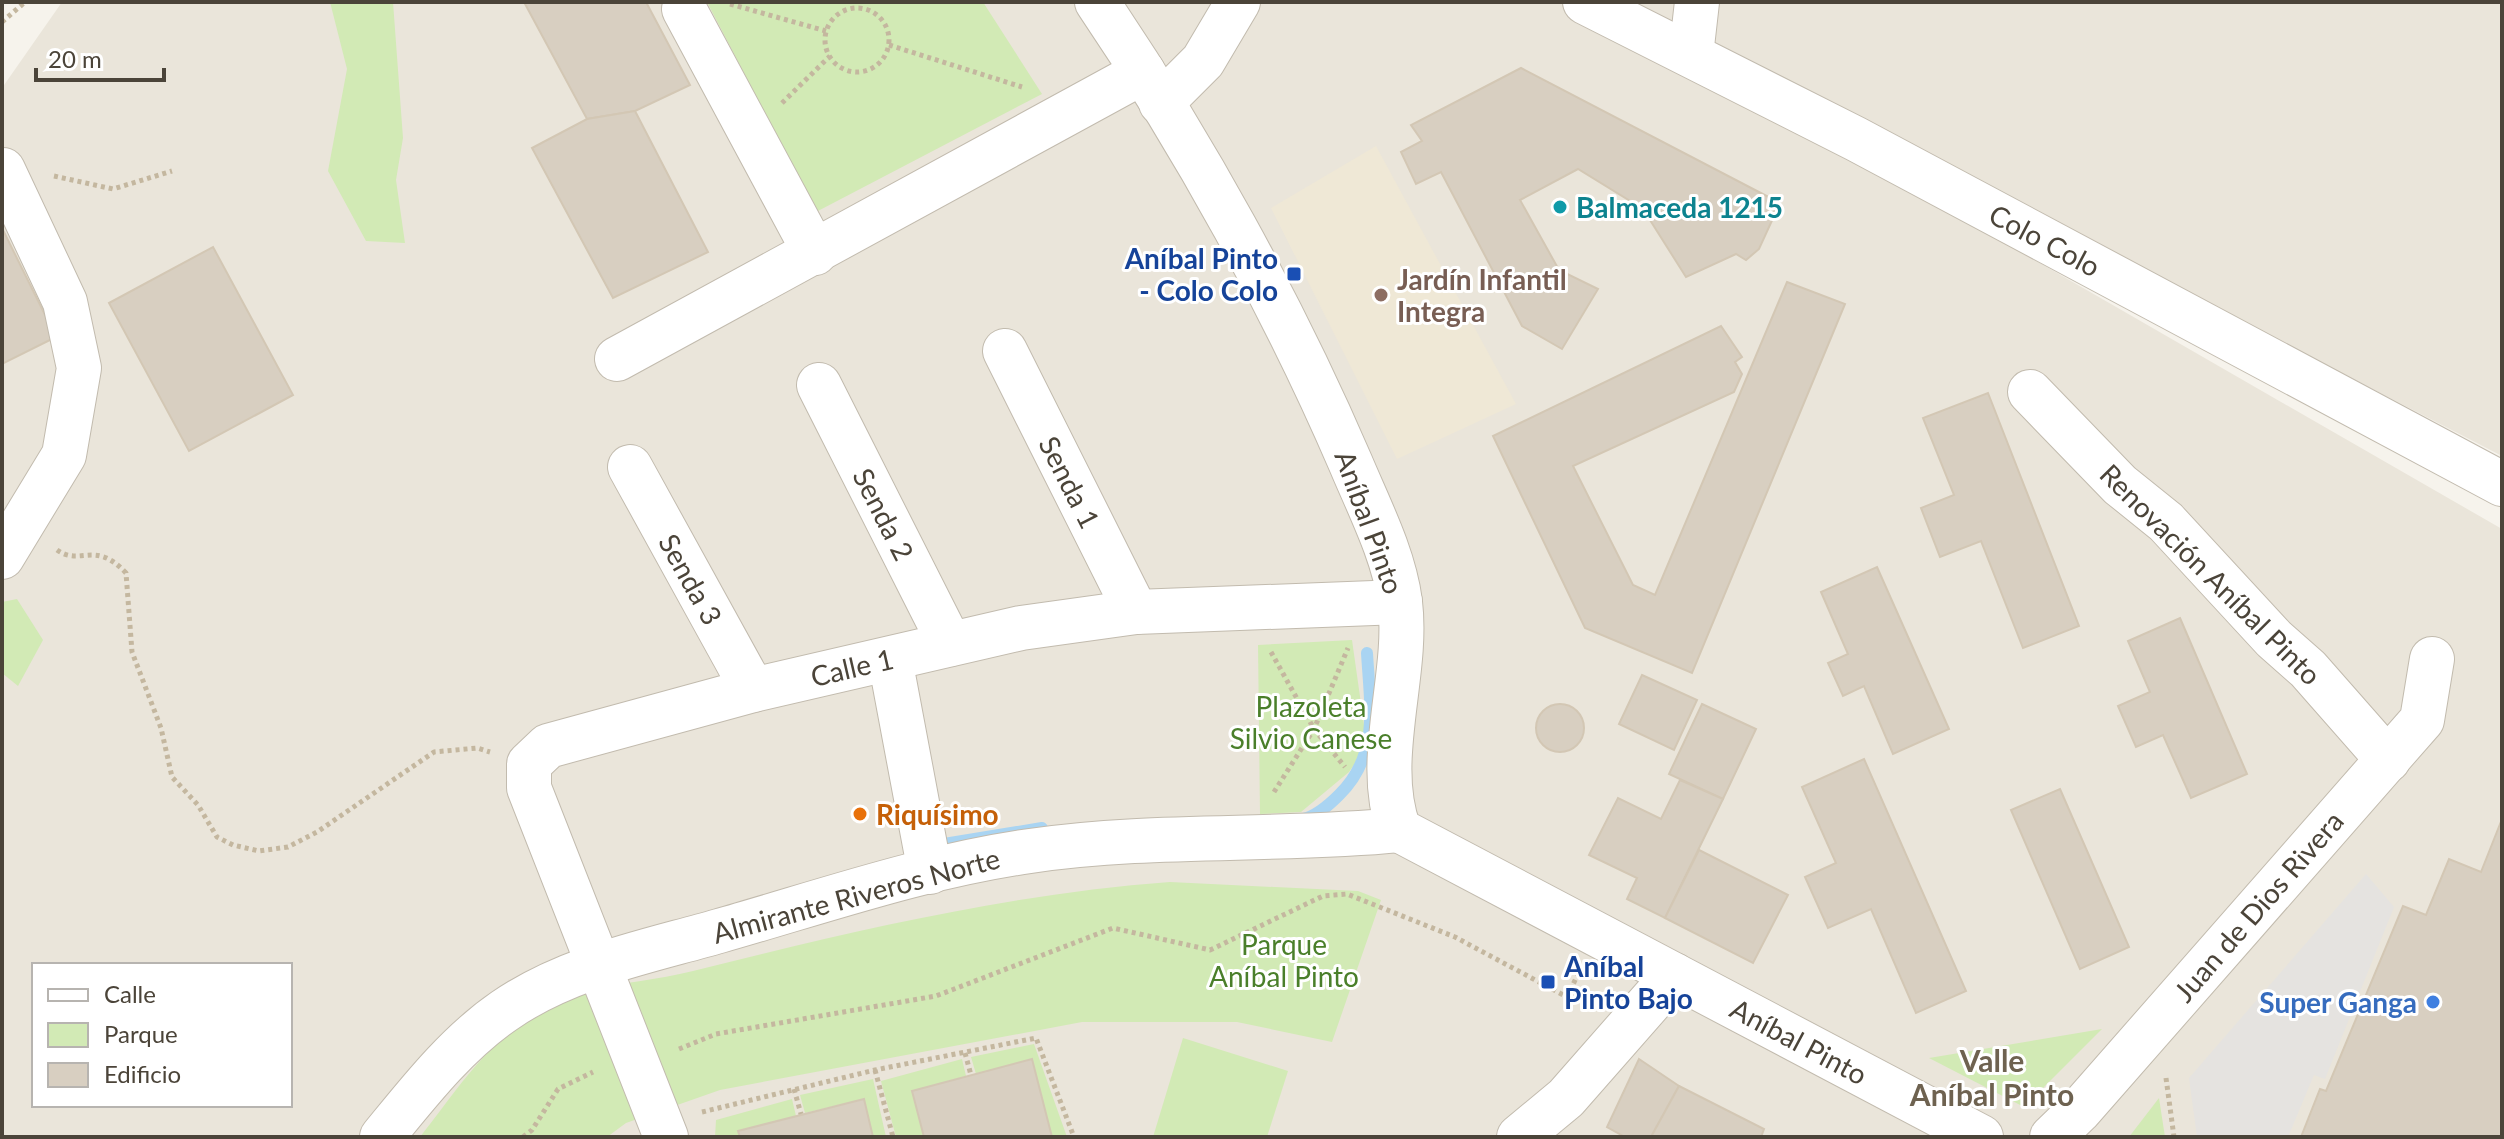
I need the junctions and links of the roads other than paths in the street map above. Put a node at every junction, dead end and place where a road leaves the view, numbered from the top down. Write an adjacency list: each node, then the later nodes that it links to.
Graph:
1 (1097, 2): 7 (street, Aníbal Pinto)
2 (1238, 2): 7 (street)
3 (1585, 2): 6 (street, Colo Colo)
4 (1697, 2): 6 (street)
5 (703, 5): 9 (street)
6 (1691, 55): 15 (street, Colo Colo)
7 (1152, 88): 9 (street); 17 (street, Aníbal Pinto)
8 (3, 170): 16 (street)
9 (815, 253): 11 (street)
10 (1005, 351): 18 (street, Senda 1)
11 (617, 359)
12 (819, 385): 19 (street, Senda 2)
13 (2030, 392): 23 (street, Renovación Aníbal Pinto)
14 (630, 467): 22 (street, Senda 3)
15 (2502, 484)
16 (2, 557)
17 (1392, 604): 18 (street, Calle 1); 24 (street, Aníbal Pinto)
18 (1136, 612): 19 (street, Calle 1)
19 (950, 644): 20 (street, Calle 1)
20 (890, 659): 22 (street, Calle 1); 25 (street)
21 (2432, 659): 23 (street, Juan de Dios Rivera)
22 (753, 690): 26 (street, Calle 1)
23 (2388, 760): 32 (street, Juan de Dios Rivera)
24 (1399, 830): 25 (street, Almirante Riveros Norte); 27 (street, Aníbal Pinto)
25 (930, 872): 26 (street, Almirante Riveros Norte)
26 (597, 965): 28 (street); 29 (street, Almirante Riveros Norte)
27 (1674, 975): 30 (street); 31 (street, Aníbal Pinto)
28 (662, 1129)
29 (382, 1137)
30 (1519, 1137)
31 (1981, 1137)
32 (2052, 1137)

